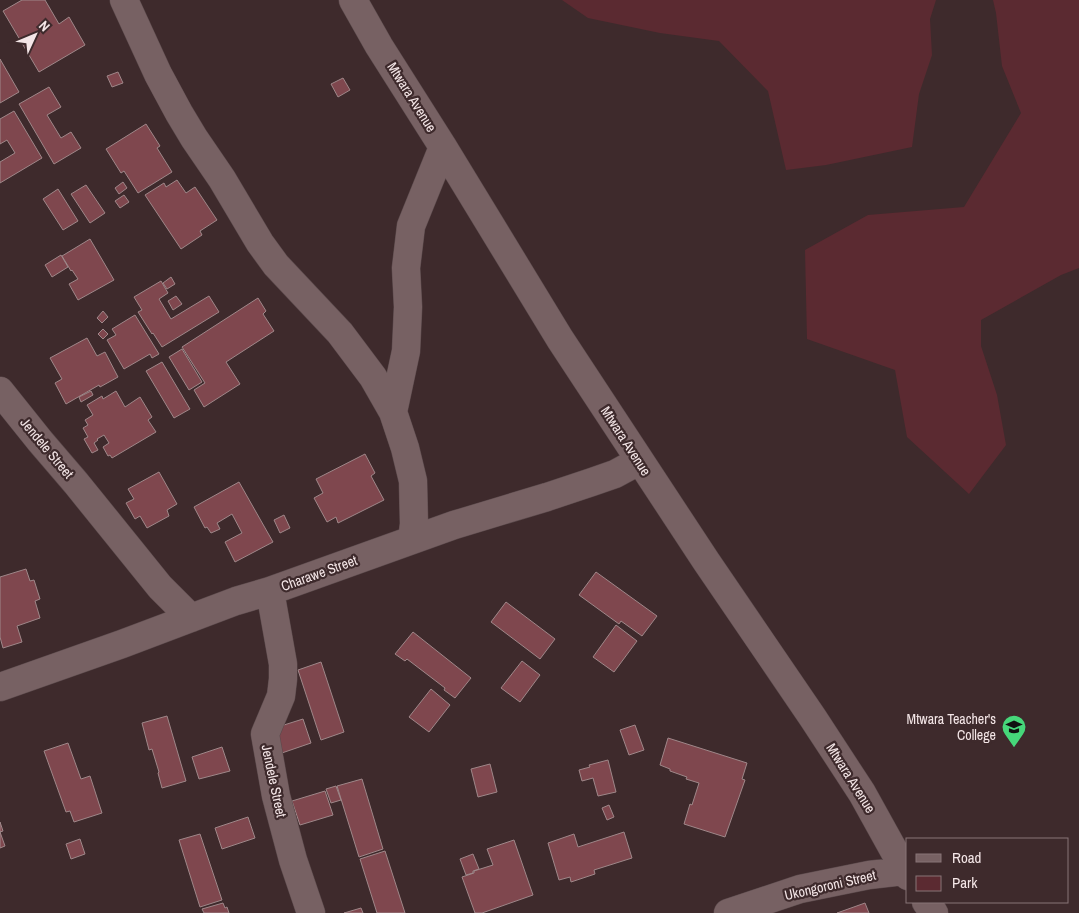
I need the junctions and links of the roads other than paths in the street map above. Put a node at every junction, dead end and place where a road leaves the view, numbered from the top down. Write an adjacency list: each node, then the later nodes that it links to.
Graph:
1 (124, 0): 5 (street)
2 (353, 0): 3 (street, Mtwara Avenue)
3 (443, 147): 5 (street); 6 (street, Mtwara Avenue)
4 (0, 391): 9 (street, Jendele Street)
5 (393, 412): 7 (street)
6 (639, 461): 7 (street, Charawe Street); 11 (street, Mtwara Avenue)
7 (412, 540): 8 (street, Charawe Street)
8 (270, 591): 9 (street, Charawe Street); 12 (street, Jendele Street)
9 (191, 618): 10 (street, Charawe Street)
10 (0, 687)
11 (906, 873): 13 (street, Ukongoroni Street)
12 (311, 913)
13 (728, 913)

